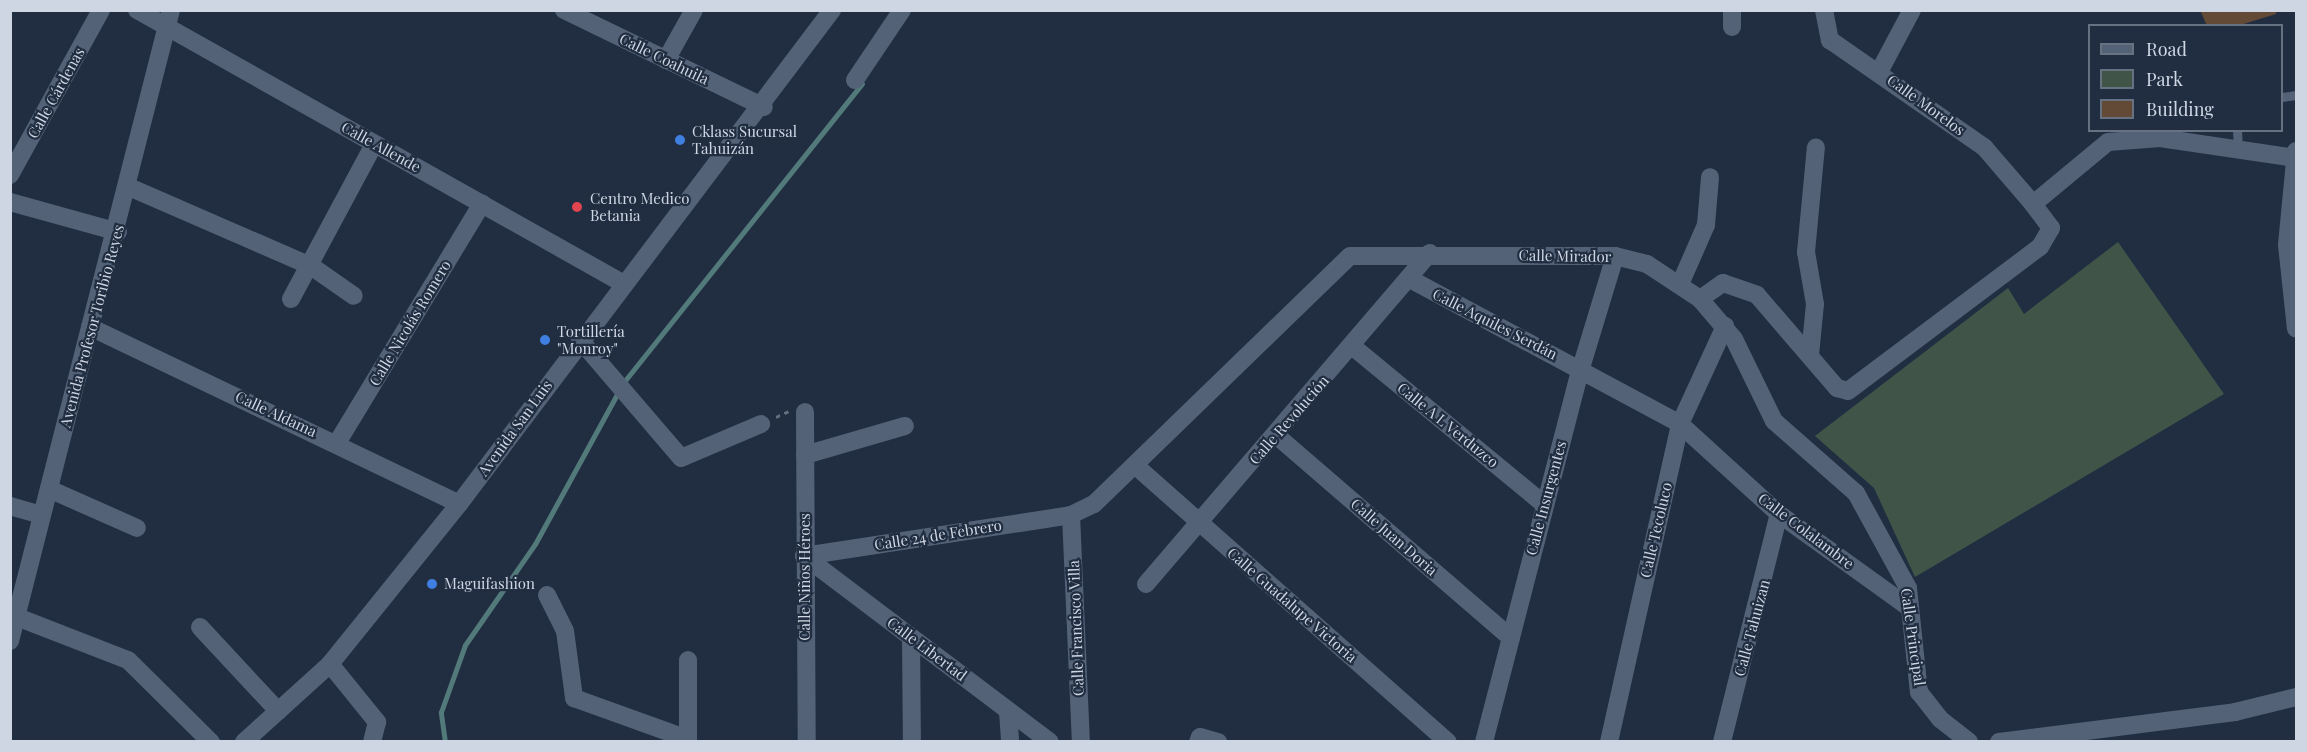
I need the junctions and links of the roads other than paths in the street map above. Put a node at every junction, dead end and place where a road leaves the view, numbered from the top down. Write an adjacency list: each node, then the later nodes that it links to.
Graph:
1 (100, 10): 19 (street, Calle Cárdenas)
2 (137, 10): 9 (street, Calle Allende)
3 (564, 10): 10 (street, Calle Coahuila)
4 (694, 10): 10 (street)
5 (832, 10): 13 (street, Avenida San Luis)
6 (902, 10): 12 (street)
7 (1824, 10): 11 (street, Calle Morelos)
8 (1911, 10): 11 (street)
9 (169, 19): 15 (street, Calle Allende); 21 (street, Avenida Profesor Toribio Reyes)
10 (666, 60): 13 (street, Calle Coahuila)
11 (1879, 72): 24 (street, Calle Morelos)
12 (855, 80)
13 (764, 107): 32 (street, Avenida San Luis)
14 (2237, 132): 17 (lane)
15 (374, 144): 23 (street, Calle Allende); 29 (street)
16 (1816, 147): 41 (street)
17 (2238, 150): 18 (street); 24 (street)
18 (2296, 155): 38 (street)
19 (10, 176)
20 (1710, 177): 31 (street)
21 (129, 187): 25 (street, Avenida Profesor Toribio Reyes); 29 (street)
22 (10, 202): 25 (street)
23 (482, 204): 32 (street, Calle Allende); 48 (street, Calle Nicolás Romero)
24 (2033, 204): 41 (street, Calle Morelos)
25 (118, 232): 37 (street, Avenida Profesor Toribio Reyes)
26 (1430, 253): 27 (street, Calle Mirador); 28 (street, Calle Mirador); 30 (street, Calle Revolución)
27 (1350, 256): 51 (street, Calle 24 de Febrero)
28 (1615, 256): 31 (street, Calle Mirador); 42 (street, Calle Insurgentes)
29 (311, 266): 33 (street); 35 (street)
30 (1410, 279): 40 (street, Calle Revolución); 42 (street, Calle Aquiles Serdán)
31 (1681, 282): 34 (street, Calle Mirador)
32 (624, 285): 39 (street, Avenida San Luis)
33 (354, 297)
34 (1700, 298): 36 (street, Calle Mirador); 41 (street)
35 (291, 299)
36 (1725, 326): 45 (street, Calle Tecoluco); 50 (street, Calle Mirador)
37 (90, 327): 48 (street, Calle Aldama); 52 (street, Avenida Profesor Toribio Reyes)
38 (2296, 329)
39 (580, 340): 44 (street); 53 (street, Avenida San Luis)
40 (1352, 346): 47 (street, Calle Revolución); 54 (street, Calle A L Verduzco)
41 (1810, 356)
42 (1581, 368): 45 (street, Calle Aquiles Serdán); 54 (street, Calle Insurgentes)
43 (805, 412): 49 (street, Calle Niños Héroes)
44 (761, 424)
45 (1680, 424): 57 (street, Calle Colalambre); 86 (street, Calle Tecoluco)
46 (905, 426): 49 (street)
47 (1277, 436): 59 (street, Calle Revolución); 68 (street, Calle Juan Doria)
48 (338, 443): 53 (street, Calle Aldama)
49 (805, 454): 61 (street, Calle Niños Héroes)
50 (1826, 466): 64 (street, Calle Principal)
51 (1137, 467): 58 (street, Calle 24 de Febrero); 59 (street, Calle Guadalupe Victoria)
52 (49, 489): 56 (street, Avenida Profesor Toribio Reyes); 60 (street)
53 (459, 504): 71 (street, Avenida San Luis)
54 (1544, 504): 68 (street, Calle Insurgentes)
55 (10, 506): 56 (street)
56 (42, 514): 65 (street, Avenida Profesor Toribio Reyes)
57 (1779, 514): 64 (street, Calle Colalambre); 87 (street, Calle Tahuizan)
58 (1071, 515): 61 (street, Calle 24 de Febrero); 83 (street, Calle Francisco Villa)
59 (1198, 524): 62 (street, Calle Revolución); 84 (street, Calle Guadalupe Victoria)
60 (137, 528)
61 (804, 556): 67 (street, Calle Libertad); 79 (street, Calle Niños Héroes)
62 (1146, 584)
63 (547, 595): 75 (street)
64 (1910, 608): 88 (street, Calle Principal)
65 (17, 617): 69 (street, Avenida Profesor Toribio Reyes); 76 (street)
66 (200, 627): 73 (street)
67 (911, 637): 74 (street, Calle Libertad); 80 (street)
68 (1511, 638): 85 (street, Calle Insurgentes)
69 (10, 641)
70 (688, 660): 75 (street)
71 (330, 664): 73 (street, Avenida San Luis); 78 (street)
72 (2296, 697): 89 (street)
73 (278, 711): 77 (street, Avenida San Luis)
74 (1008, 711): 81 (street); 82 (street, Calle Libertad)
75 (688, 740)
76 (211, 741)
77 (244, 741)
78 (372, 741)
79 (807, 741)
80 (912, 741)
81 (1010, 741)
82 (1050, 741)
83 (1081, 741)
84 (1448, 741)
85 (1484, 741)
86 (1609, 741)
87 (1722, 741)
88 (1969, 741)
89 (1999, 741)

